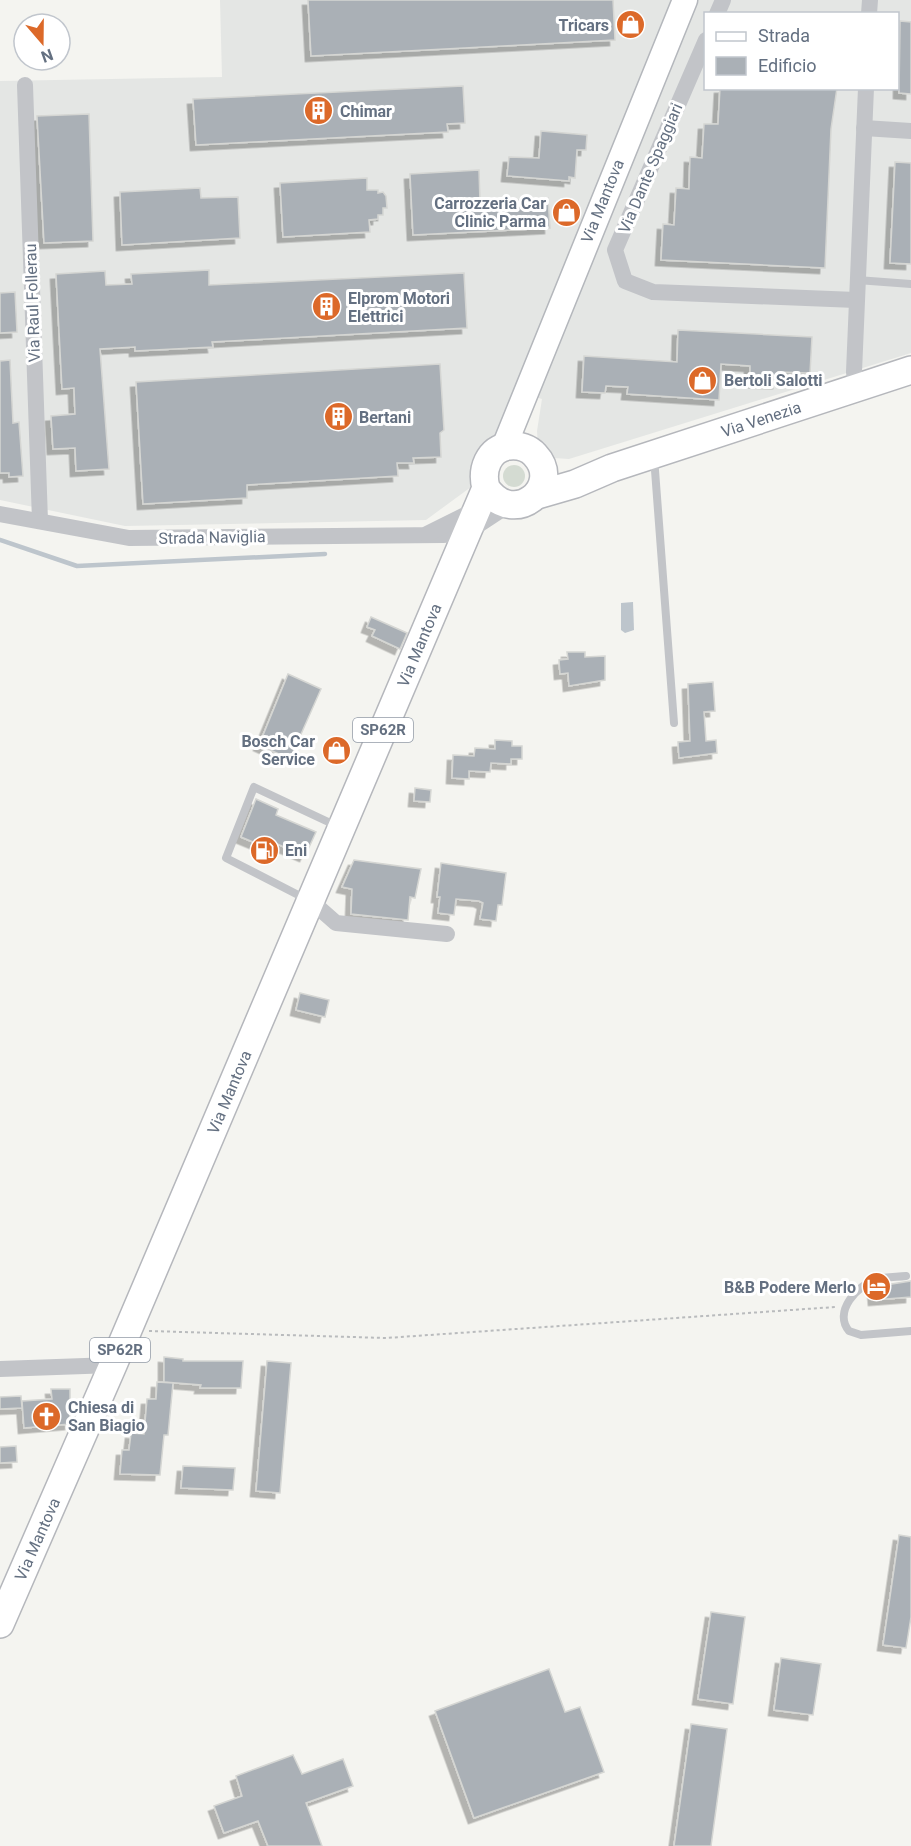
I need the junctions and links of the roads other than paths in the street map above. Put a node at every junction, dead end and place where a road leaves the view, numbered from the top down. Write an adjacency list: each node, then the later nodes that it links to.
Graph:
1 (684, 0): 12 (main road, Via Mantova)
2 (704, 42): 9 (street, Via Dante Spaggiari)
3 (25, 85): 18 (street, Via Raul Follerau)
4 (866, 90): 5 (street)
5 (864, 128): 6 (street); 7 (street)
6 (911, 130)
7 (857, 280): 8 (lane); 9 (street)
8 (911, 284)
9 (856, 300): 11 (street)
10 (911, 370): 11 (main road, Via Venezia)
11 (856, 388): 13 (main road, Via Venezia)
12 (523, 452): 14 (main road, Via Venezia); 15 (main road, Via Mantova); 16 (main road, Via Mantova)
13 (654, 454): 14 (main road, Via Venezia); 21 (lane)
14 (612, 468): 15 (main road, Via Venezia)
15 (537, 495): 16 (main road, Via Mantova)
16 (488, 509): 19 (street, Strada Naviglia); 19 (street, Strada Naviglia); 20 (main road, Via Mantova); 20 (main road, Via Mantova)
17 (0, 514): 18 (street, Strada Naviglia)
18 (40, 521): 19 (street, Strada Naviglia)
19 (426, 534)
20 (456, 559): 22 (main road, Via Mantova / SP62R)
21 (674, 723)
22 (342, 829): 23 (main road, Via Mantova / SP62R); 23 (lane)
23 (311, 901): 24 (street); 27 (main road, Via Mantova / SP62R)
24 (447, 934)
25 (906, 1276): 26 (lane)
26 (911, 1331)
27 (113, 1365): 28 (street); 29 (main road, Via Mantova / SP62R)
28 (0, 1369)
29 (0, 1624)

